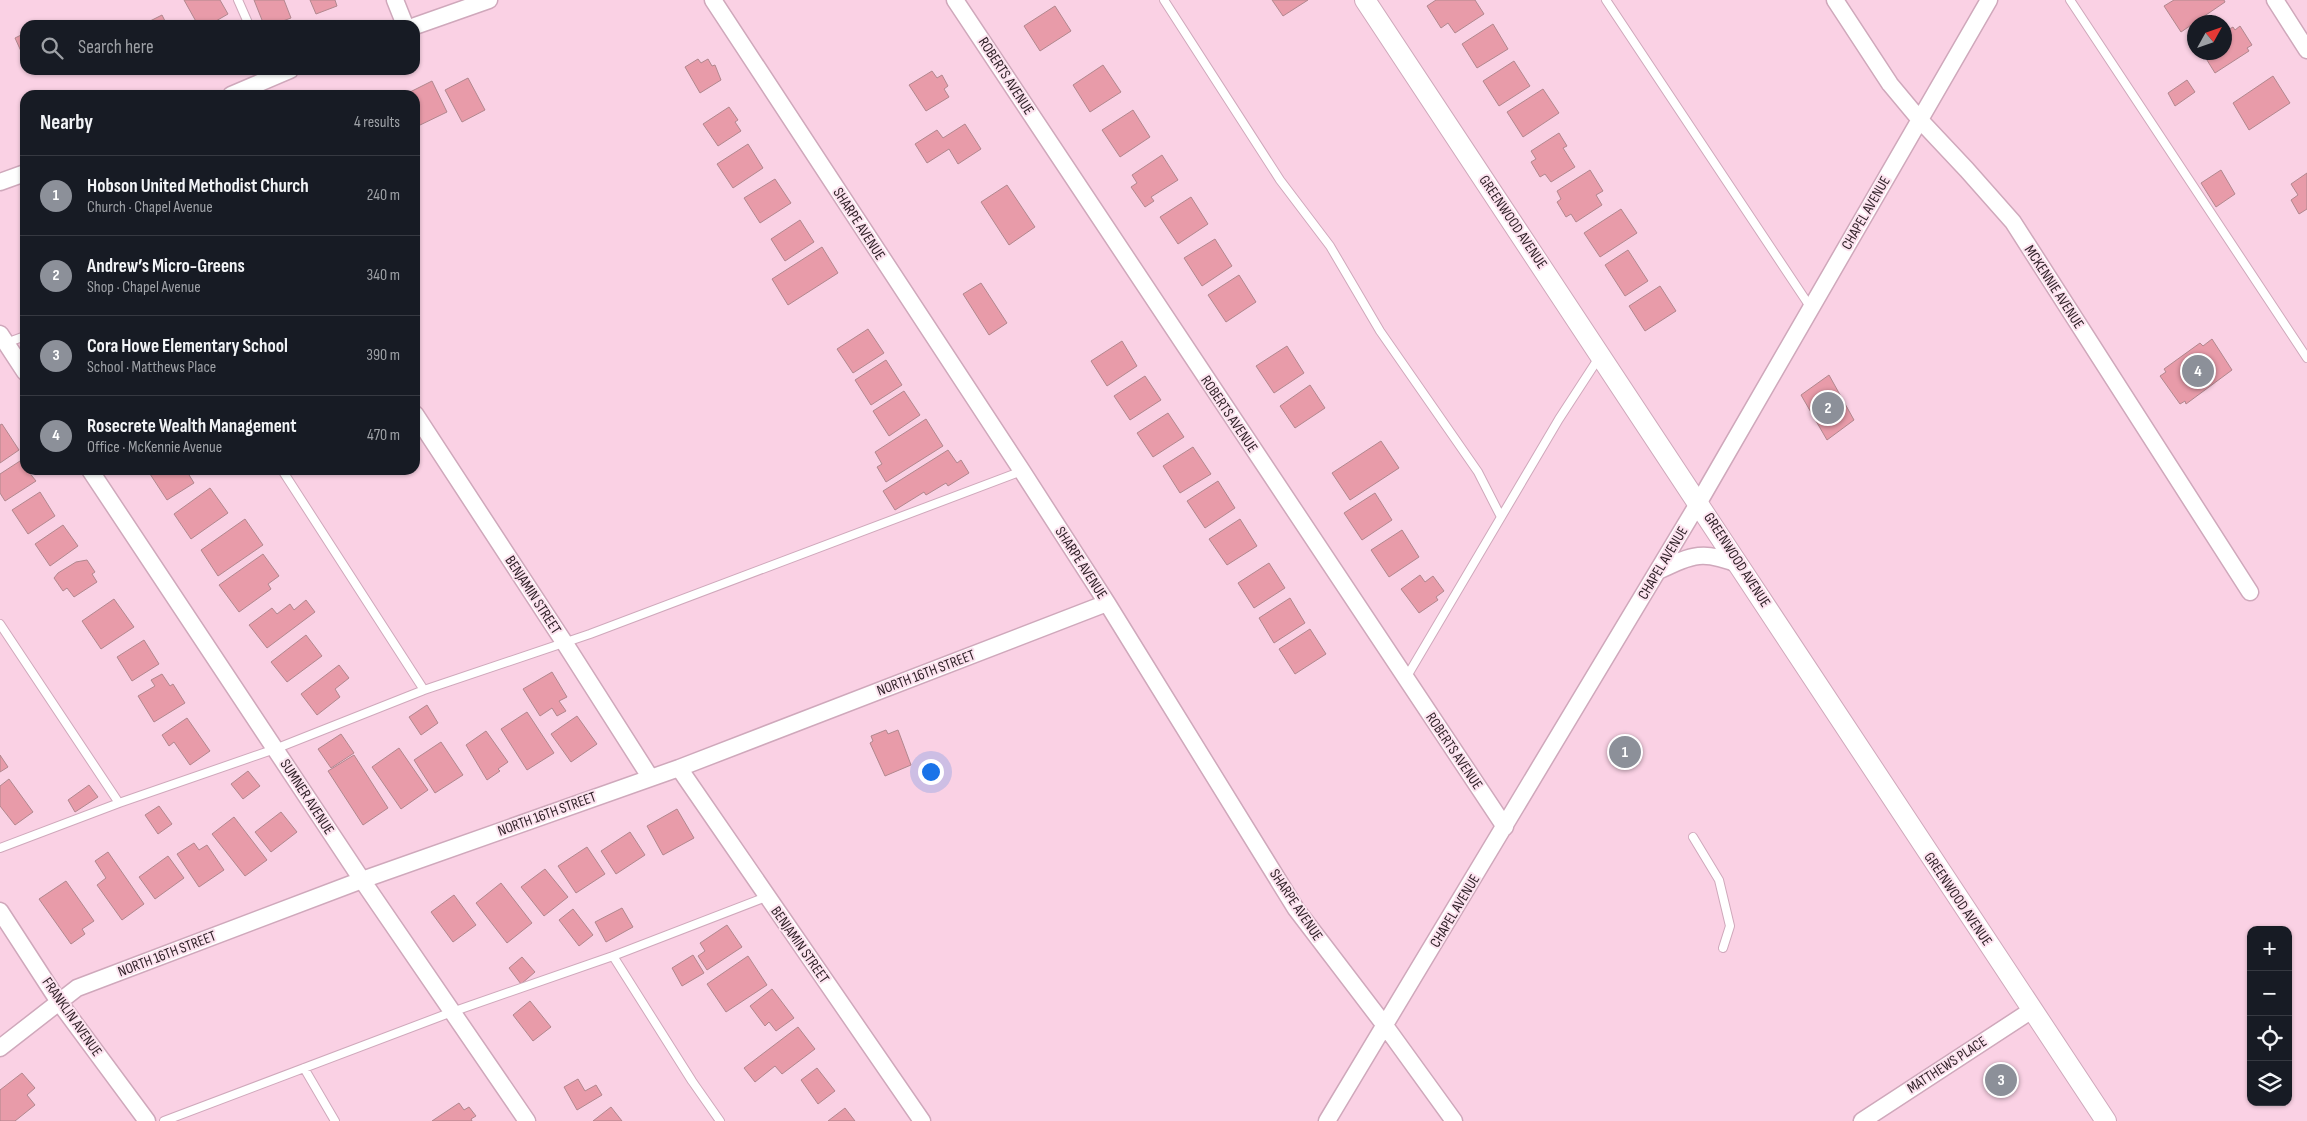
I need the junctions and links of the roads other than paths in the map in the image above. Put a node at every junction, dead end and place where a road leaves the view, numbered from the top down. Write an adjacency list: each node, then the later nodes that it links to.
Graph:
1 (238, 0): 13 (lane)
2 (395, 0): 14 (street)
3 (489, 0): 15 (street)
4 (713, 0): 29 (street, SHARPE AVENUE)
5 (955, 0): 40 (street, ROBERTS AVENUE)
6 (1164, 0): 33 (lane)
7 (1365, 0): 25 (street, GREENWOOD AVENUE)
8 (1606, 0): 22 (lane)
9 (1835, 0): 19 (street, MCKENNIE AVENUE)
10 (1989, 0): 19 (street, CHAPEL AVENUE)
11 (2070, 0): 26 (lane)
12 (2275, 0): 16 (street)
13 (247, 20)
14 (403, 20)
15 (420, 24)
16 (2307, 50)
17 (266, 75): 18 (street)
18 (240, 90)
19 (1920, 120): 22 (street, CHAPEL AVENUE); 36 (street, MCKENNIE AVENUE)
20 (20, 175): 21 (street)
21 (0, 182)
22 (1811, 308): 32 (street, CHAPEL AVENUE)
23 (20, 337): 24 (lane)
24 (2, 341): 27 (street)
25 (1601, 354): 32 (street, GREENWOOD AVENUE); 33 (lane)
26 (2307, 358)
27 (20, 365)
28 (420, 422): 39 (street, BENJAMIN STREET)
29 (1022, 471): 37 (street, SHARPE AVENUE); 39 (lane)
30 (93, 475): 42 (street, SUMNER AVENUE)
31 (285, 475): 41 (lane)
32 (1699, 502): 34 (street, GREENWOOD AVENUE); 35 (street, CHAPEL AVENUE)
33 (1501, 517): 40 (lane)
34 (1740, 565): 35 (street); 55 (street, GREENWOOD AVENUE)
35 (1658, 571): 46 (street, CHAPEL AVENUE)
36 (2250, 592)
37 (1107, 603): 43 (street, NORTH 16TH STREET); 57 (street, SHARPE AVENUE)
38 (0, 624): 45 (lane)
39 (564, 642): 41 (lane); 44 (street, BENJAMIN STREET)
40 (1406, 678): 46 (street, ROBERTS AVENUE)
41 (424, 690): 42 (lane)
42 (275, 749): 45 (lane); 49 (street, SUMNER AVENUE)
43 (680, 768): 44 (street, NORTH 16TH STREET); 50 (street, BENJAMIN STREET)
44 (650, 777): 49 (street, NORTH 16TH STREET)
45 (119, 804): 48 (lane)
46 (1505, 827): 57 (street, CHAPEL AVENUE)
47 (1693, 837): 52 (lane)
48 (0, 848)
49 (362, 880): 54 (street, NORTH 16TH STREET); 56 (street, SUMNER AVENUE)
50 (766, 896): 53 (lane); 65 (street, BENJAMIN STREET)
51 (0, 911): 54 (street, FRANKLIN AVENUE)
52 (1723, 948)
53 (613, 956): 56 (lane); 64 (lane)
54 (59, 1002): 58 (street, NORTH 16TH STREET); 60 (street, FRANKLIN AVENUE)
55 (2032, 1010): 68 (street, MATTHEWS PLACE); 69 (street, GREENWOOD AVENUE)
56 (452, 1012): 59 (lane); 63 (street, SUMNER AVENUE)
57 (1386, 1026): 66 (street, CHAPEL AVENUE); 67 (street, SHARPE AVENUE)
58 (0, 1048)
59 (304, 1068): 61 (lane); 62 (lane)
60 (147, 1121)
61 (164, 1121)
62 (335, 1121)
63 (527, 1121)
64 (720, 1121)
65 (922, 1121)
66 (1327, 1121)
67 (1454, 1121)
68 (1862, 1121)
69 (2106, 1121)

